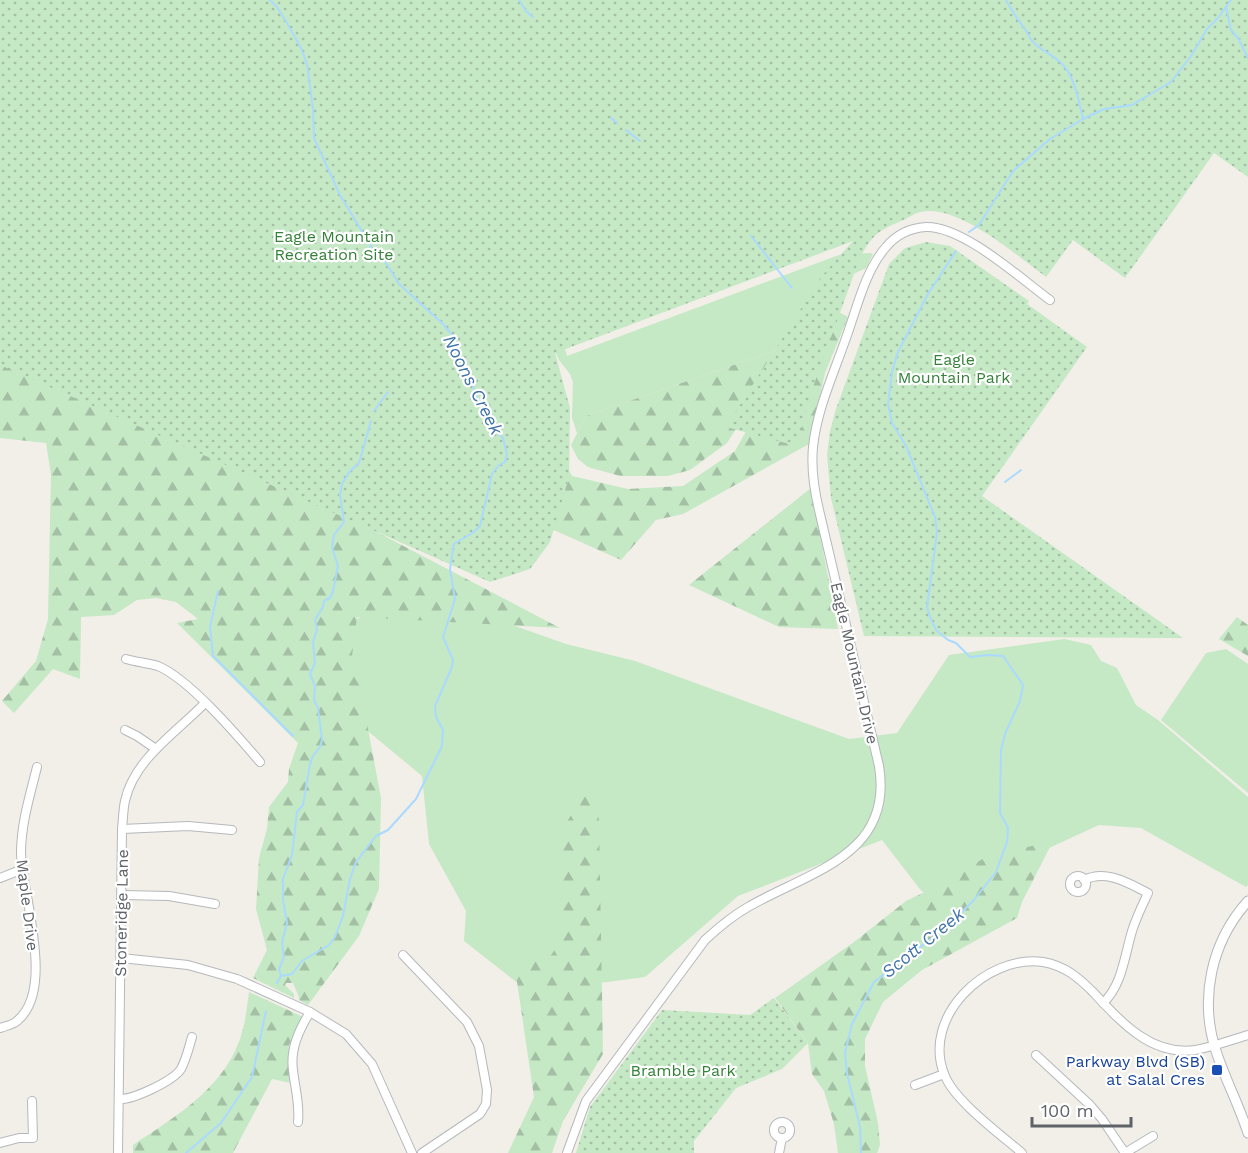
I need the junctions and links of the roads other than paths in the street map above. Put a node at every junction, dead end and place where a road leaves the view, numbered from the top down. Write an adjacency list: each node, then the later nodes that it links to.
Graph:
1 (1050, 300): 37 (street, Eagle Mountain Drive)
2 (126, 658): 3 (street)
3 (205, 703): 5 (street, Stoneridge Lane); 6 (street)
4 (125, 730): 5 (street)
5 (156, 749): 8 (street, Stoneridge Lane)
6 (260, 762)
7 (36, 767): 10 (street, Maple Drive)
8 (122, 829): 9 (street); 13 (street, Stoneridge Lane)
9 (232, 830)
10 (23, 869): 11 (street); 20 (street, Maple Drive)
11 (0, 878)
12 (1084, 880): 18 (street)
13 (123, 895): 15 (street); 17 (street, Stoneridge Lane)
14 (1248, 901): 23 (street)
15 (215, 904)
16 (403, 955): 36 (street)
17 (121, 957): 19 (street); 27 (street, Stoneridge Lane)
18 (1103, 1003): 23 (street); 25 (street)
19 (310, 1012): 29 (street); 35 (street)
20 (0, 1028)
21 (1248, 1035): 23 (street)
22 (192, 1037): 27 (street)
23 (1215, 1045): 30 (street)
24 (1036, 1054): 40 (street)
25 (944, 1074): 26 (street); 39 (street)
26 (915, 1084)
27 (118, 1099): 34 (street, Stoneridge Lane)
28 (32, 1101): 33 (street)
29 (298, 1122)
30 (1248, 1132)
31 (1153, 1136): 40 (street)
32 (782, 1138): 38 (street)
33 (0, 1143)
34 (118, 1153)
35 (412, 1153)
36 (422, 1153)
37 (567, 1153)
38 (779, 1153)
39 (1022, 1153)
40 (1125, 1153)

